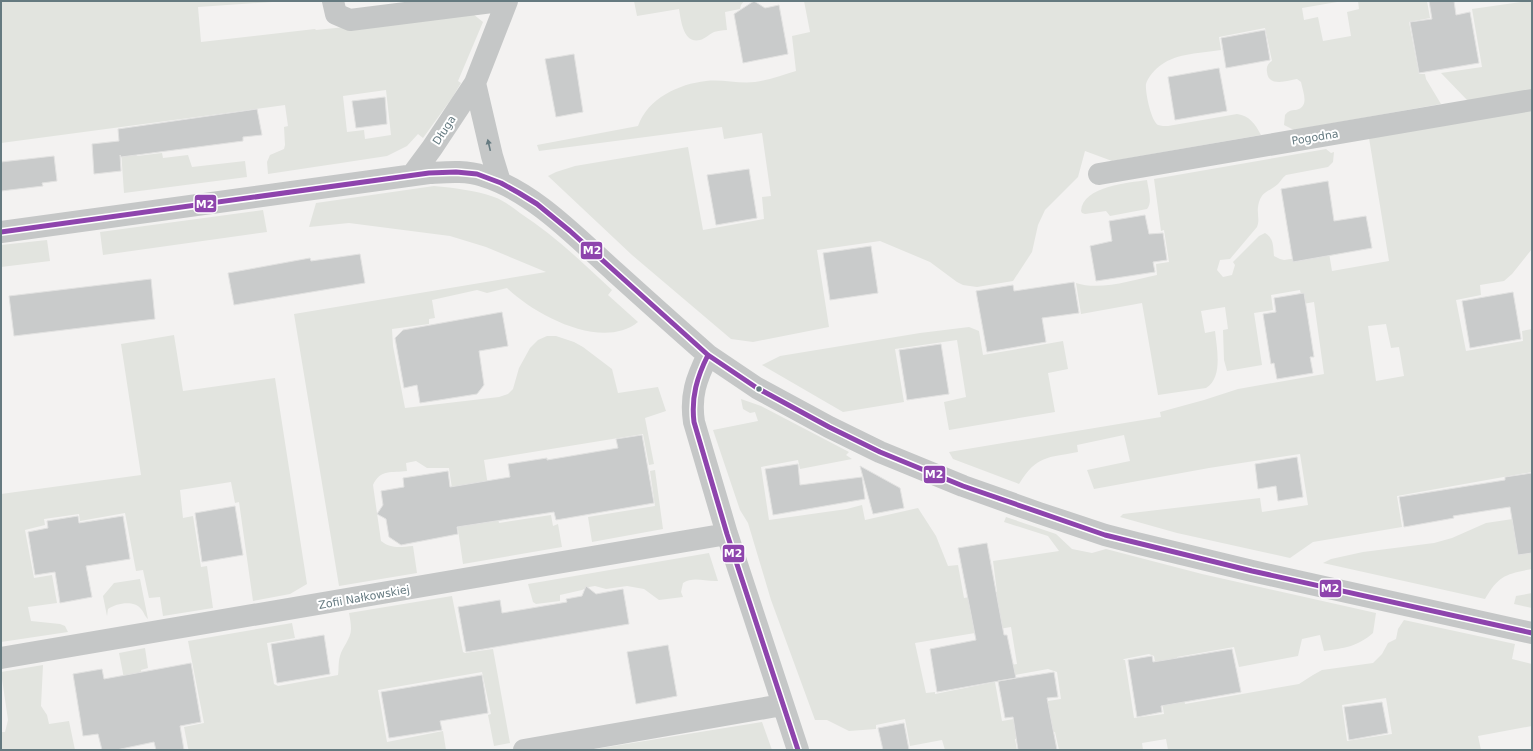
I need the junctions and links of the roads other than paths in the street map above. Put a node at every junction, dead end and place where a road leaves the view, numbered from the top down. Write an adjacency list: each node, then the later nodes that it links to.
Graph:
1 (333, 1): 2 (street)
2 (500, 1)
3 (508, 1): 4 (street, Długa)
4 (476, 83): 7 (street, Długa); 8 (street, one-way to 4)
5 (1532, 100): 6 (street, Pogodna)
6 (1098, 174)
7 (412, 175): 8 (street); 9 (street)
8 (500, 182): 10 (street)
9 (1, 232)
10 (708, 355): 11 (street); 12 (street)
11 (727, 534): 13 (street, Zofii Nałkowskiej); 14 (street)
12 (1532, 633)
13 (1, 658)
14 (782, 705): 15 (street); 16 (street)
15 (524, 750)
16 (798, 750)

